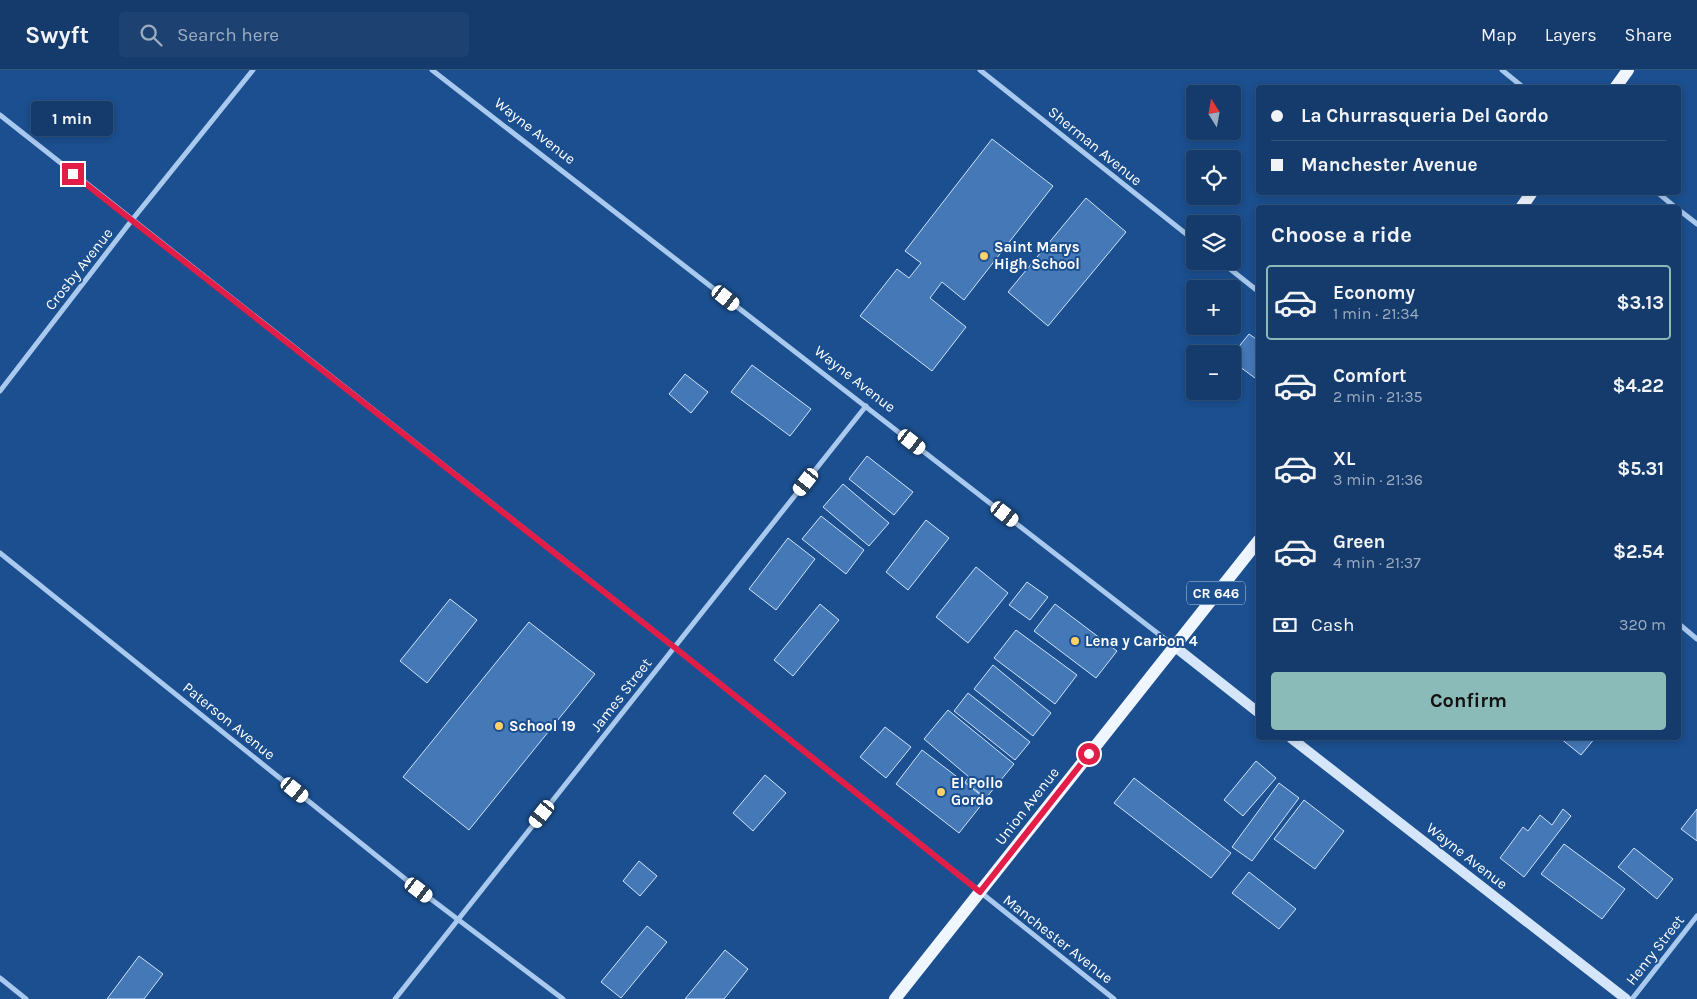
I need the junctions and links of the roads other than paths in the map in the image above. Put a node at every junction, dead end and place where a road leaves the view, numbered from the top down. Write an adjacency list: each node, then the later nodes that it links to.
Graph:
1 (253, 70): 12 (street, Crosby Avenue)
2 (432, 70): 18 (street, Wayne Avenue)
3 (980, 70): 14 (street, Sherman Avenue)
4 (1502, 70): 6 (street)
5 (1628, 70): 7 (main road)
6 (1520, 85)
7 (1617, 85)
8 (0, 115): 12 (street, Manchester Avenue)
9 (1661, 195): 10 (street)
10 (1672, 205)
11 (1681, 212): 13 (street)
12 (132, 220): 17 (street, Crosby Avenue); 24 (street, Manchester Avenue)
13 (1697, 224)
14 (1186, 234)
15 (1231, 270): 16 (street)
16 (1256, 290)
17 (0, 391)
18 (866, 406): 23 (street, Wayne Avenue); 24 (street, James Street)
19 (1256, 544): 23 (main road, Union Avenue / CR 646)
20 (0, 553): 29 (street, Paterson Avenue)
21 (1681, 626): 22 (street)
22 (1697, 639)
23 (1174, 646): 25 (main road, Wayne Avenue); 27 (main road, Union Avenue / CR 646)
24 (674, 647): 27 (street, Manchester Avenue); 29 (street, James Street)
25 (1256, 710)
26 (1294, 740): 36 (main road, Wayne Avenue)
27 (980, 892): 34 (main road, Union Avenue / CR 646); 35 (street, Manchester Avenue)
28 (1697, 916): 37 (street, Henry Street)
29 (458, 919): 32 (street, James Street); 33 (street, Paterson Avenue)
30 (0, 978): 31 (street)
31 (26, 999)
32 (394, 999)
33 (563, 999)
34 (895, 999)
35 (1114, 999)
36 (1626, 999)
37 (1632, 999)

